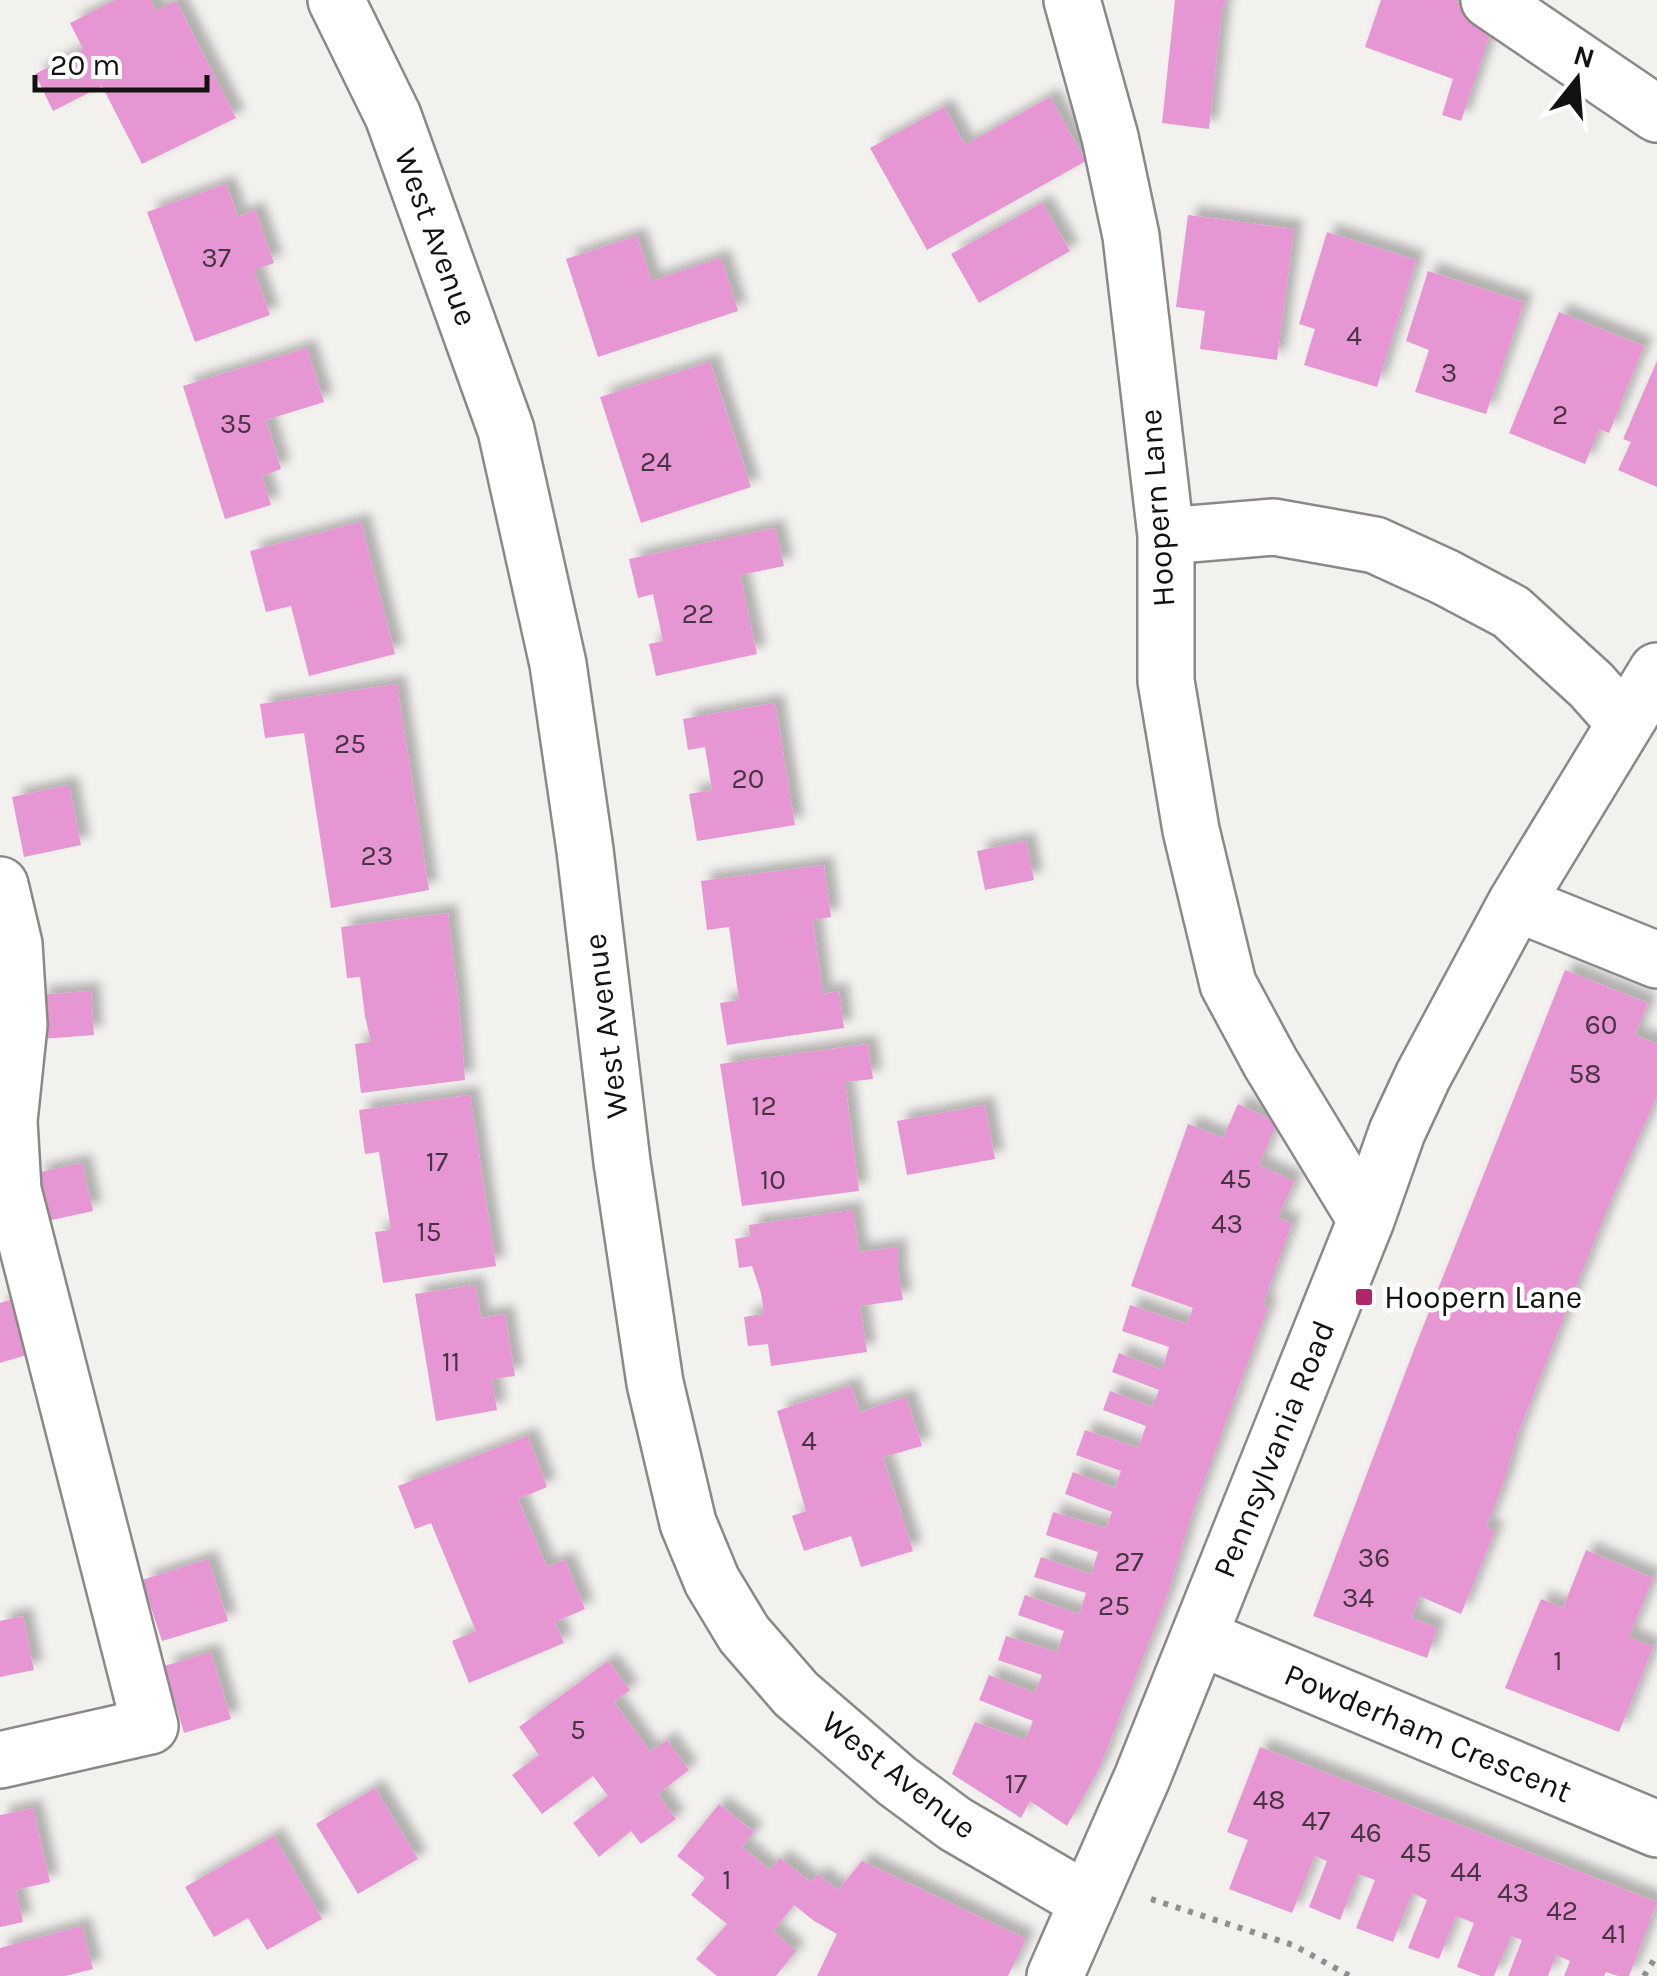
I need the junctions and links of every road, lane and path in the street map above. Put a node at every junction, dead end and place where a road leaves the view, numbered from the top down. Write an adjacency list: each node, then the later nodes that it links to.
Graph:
1 (336, 0): 15 (street, West Avenue)
2 (1072, 0): 5 (street, Hoopern Lane)
3 (1488, 0): 4 (street)
4 (1657, 114)
5 (1166, 536): 7 (street); 11 (street, Hoopern Lane)
6 (1657, 671): 7 (street, Pennsylvania Road)
7 (1624, 722): 9 (street, Pennsylvania Road)
8 (0, 886): 13 (street)
9 (1516, 902): 10 (street); 11 (street, Pennsylvania Road)
10 (1657, 960)
11 (1366, 1220): 12 (street, Pennsylvania Road)
12 (1199, 1637): 14 (street, Powderham Crescent); 15 (street, Pennsylvania Road)
13 (0, 1760)
14 (1657, 1829)
15 (1092, 1891): 17 (street, Pennsylvania Road); 18 (path)
16 (1657, 1955): 19 (path)
17 (1056, 1976)
18 (1350, 1976)
19 (1644, 1976)

